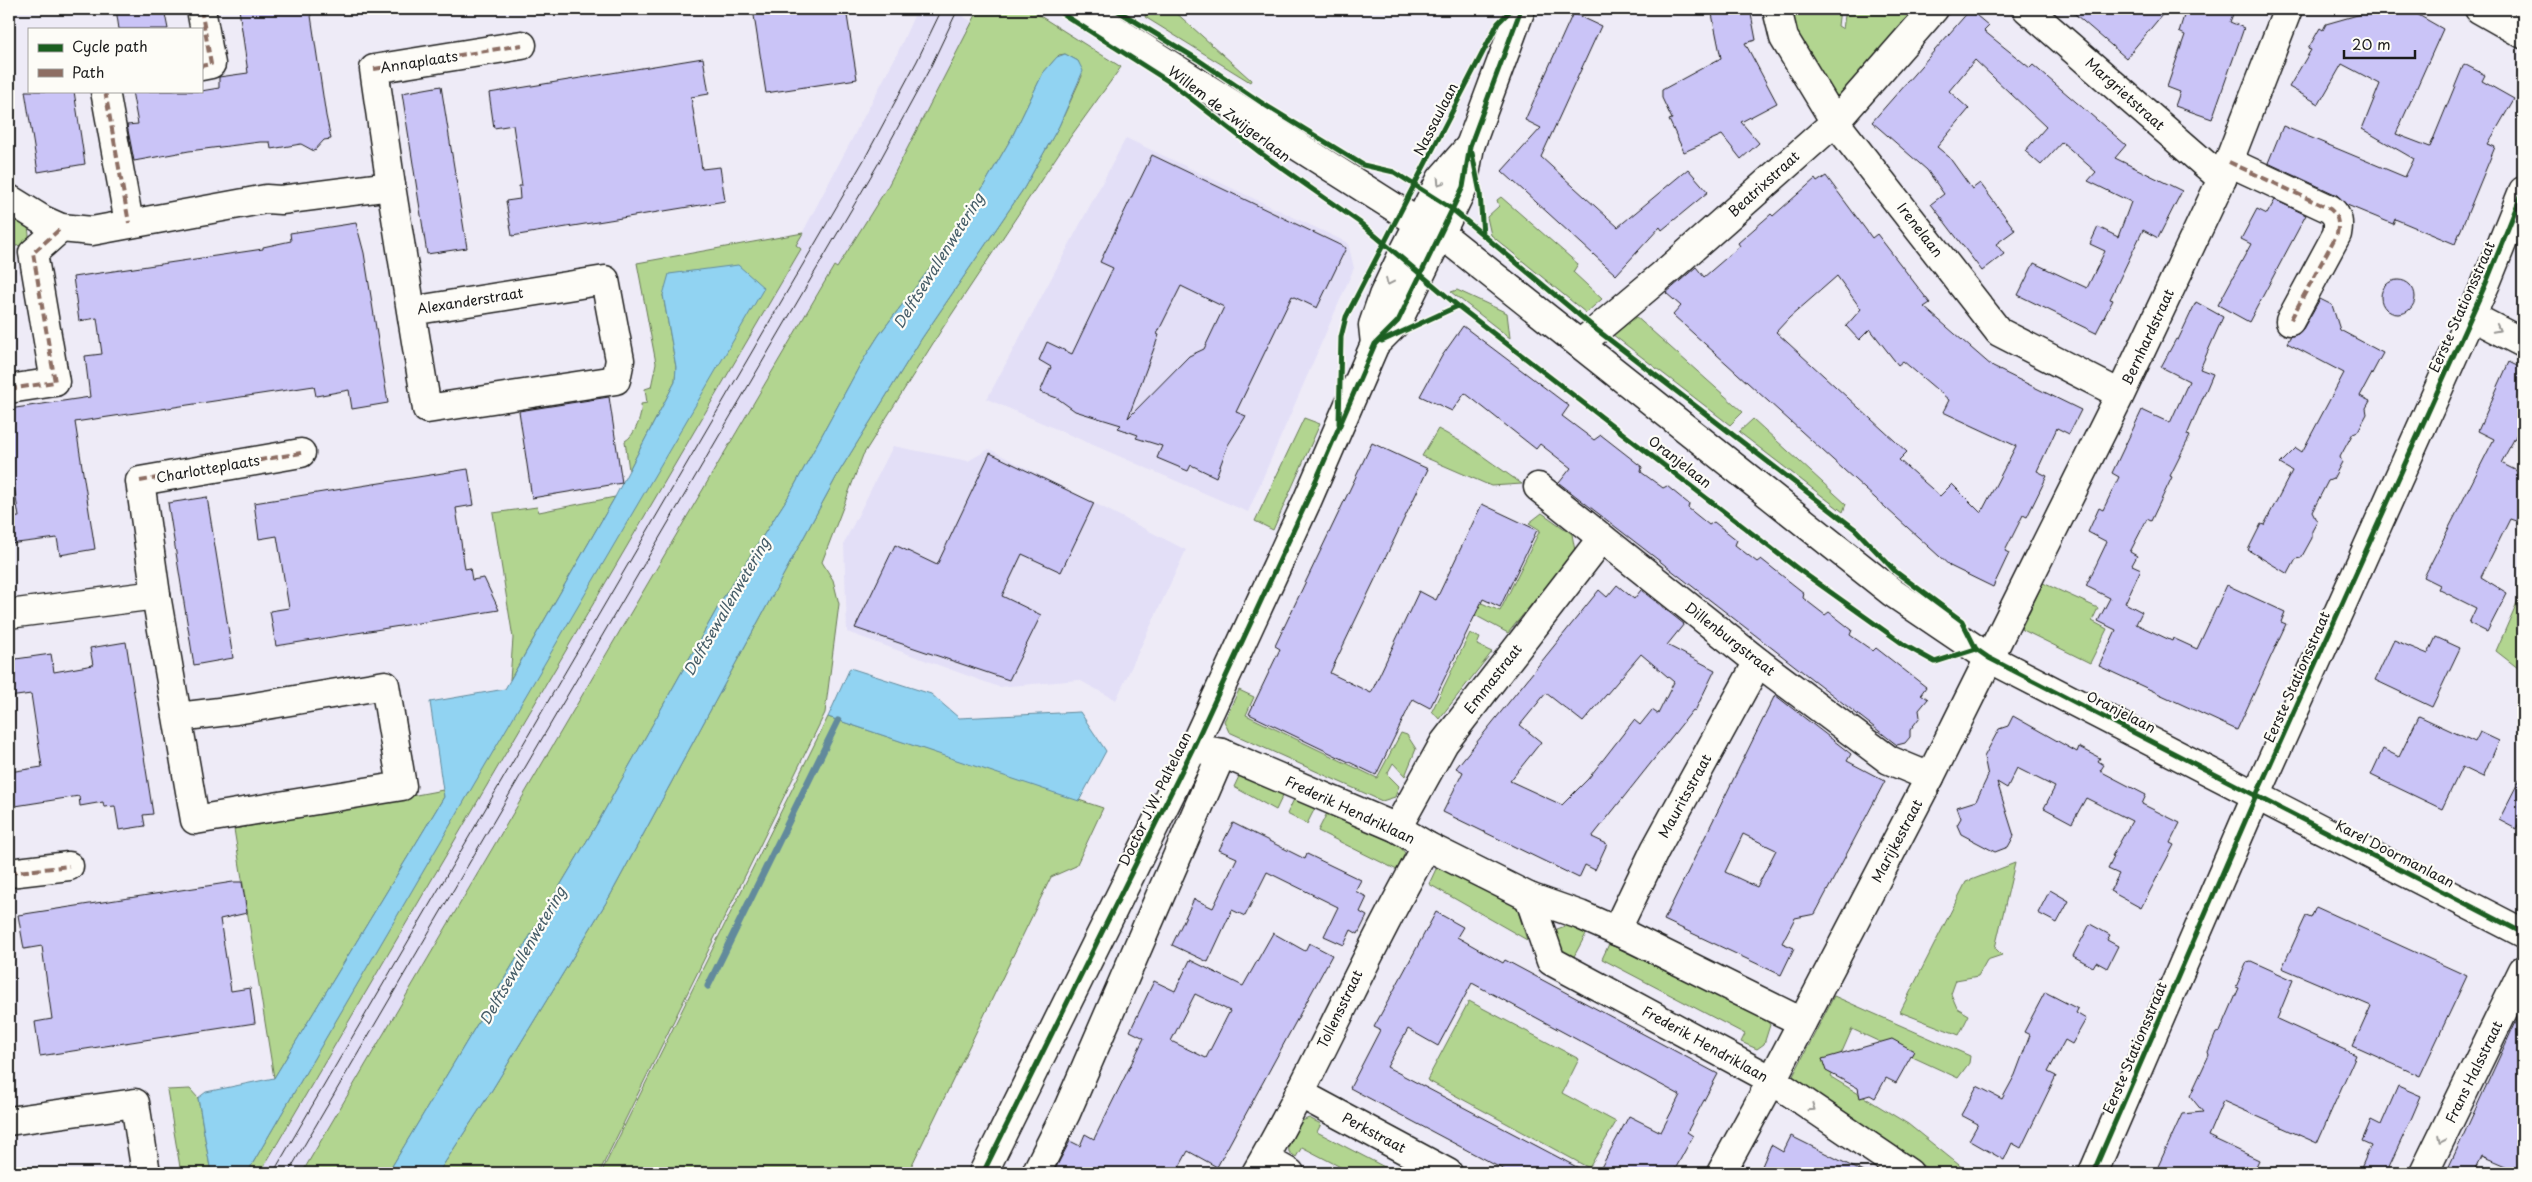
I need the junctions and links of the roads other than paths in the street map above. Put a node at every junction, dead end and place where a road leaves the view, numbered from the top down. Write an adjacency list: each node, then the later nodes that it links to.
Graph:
1 (201, 9): 11 (street)
2 (1082, 9): 20 (street, Willem de Zwijgerlaan)
3 (1521, 9): 20 (street)
4 (1777, 9): 13 (street, Irenelaan)
5 (1934, 9): 13 (street, Beatrixstraat)
6 (2027, 9): 14 (street, Margrietstraat)
7 (2288, 9): 14 (street, Bernhardstraat)
8 (2479, 9): 9 (street)
9 (2523, 34)
10 (522, 45): 15 (street, Annaplaats)
11 (202, 66)
12 (105, 92): 18 (street)
13 (1834, 122): 25 (street, Beatrixstraat); 27 (street, Irenelaan)
14 (2226, 170): 23 (street, Margrietstraat); 27 (street, Bernhardstraat)
15 (391, 186): 18 (street); 21 (street, Alexanderstraat)
16 (2523, 191): 22 (street, Eerste Stationsstraat)
17 (9, 199): 19 (street)
18 (129, 223): 19 (street)
19 (61, 228): 26 (street)
20 (1430, 228): 25 (street, Oranjelaan); 36 (street, Doctor J.W. Paltelaan)
21 (411, 311): 21 (street, Alexanderstraat)
22 (2471, 316): 24 (street, one-way to 24); 39 (street, Eerste Stationsstraat)
23 (2290, 321)
24 (2523, 343)
25 (1580, 344): 33 (street, Oranjelaan)
26 (9, 389)
27 (2120, 394): 33 (street, Bernhardstraat)
28 (301, 453): 31 (street, Charlotteplaats)
29 (1538, 487): 30 (street, Dillenburgstraat)
30 (1602, 538): 34 (street, Dillenburgstraat); 40 (street, Emmastraat)
31 (156, 595): 32 (street); 35 (street)
32 (9, 614)
33 (1989, 658): 38 (street, Marijkestraat); 39 (street, Oranjelaan)
34 (1758, 662): 38 (street, Dillenburgstraat); 45 (street, Mauritsstraat)
35 (178, 717): 35 (street)
36 (1193, 748): 37 (street, Frederik Hendriklaan); 54 (street, Doctor J.W. Paltelaan)
37 (1222, 752): 40 (street, Frederik Hendriklaan); 55 (street)
38 (1930, 777): 48 (street, Marijkestraat)
39 (2256, 796): 46 (street, Karel Doormanlaan); 60 (street, Eerste Stationsstraat)
40 (1397, 828): 41 (street, Frederik Hendriklaan)
41 (1427, 846): 44 (street, Frederik Hendriklaan); 50 (street, Tollensstraat)
42 (69, 866): 43 (street)
43 (9, 874)
44 (1529, 897): 45 (street, Frederik Hendriklaan); 49 (street, Frederik Hendriklaan)
45 (1616, 931): 48 (street, Frederik Hendriklaan)
46 (2523, 933)
47 (2523, 970): 61 (street, Frans Halsstraat, one-way to 61)
48 (1802, 1022): 49 (street, Marijkestraat)
49 (1772, 1080): 58 (street, Marijkestraat); 59 (street, Frederik Hendriklaan, one-way to 59)
50 (1299, 1093): 52 (street, Tollensstraat); 57 (street, Perkstraat)
51 (9, 1122): 53 (street)
52 (1260, 1166): 56 (street)
53 (146, 1173)
54 (983, 1173)
55 (1036, 1173)
56 (1290, 1173)
57 (1448, 1173)
58 (1720, 1173)
59 (1909, 1173)
60 (2093, 1173)
61 (2424, 1173)

